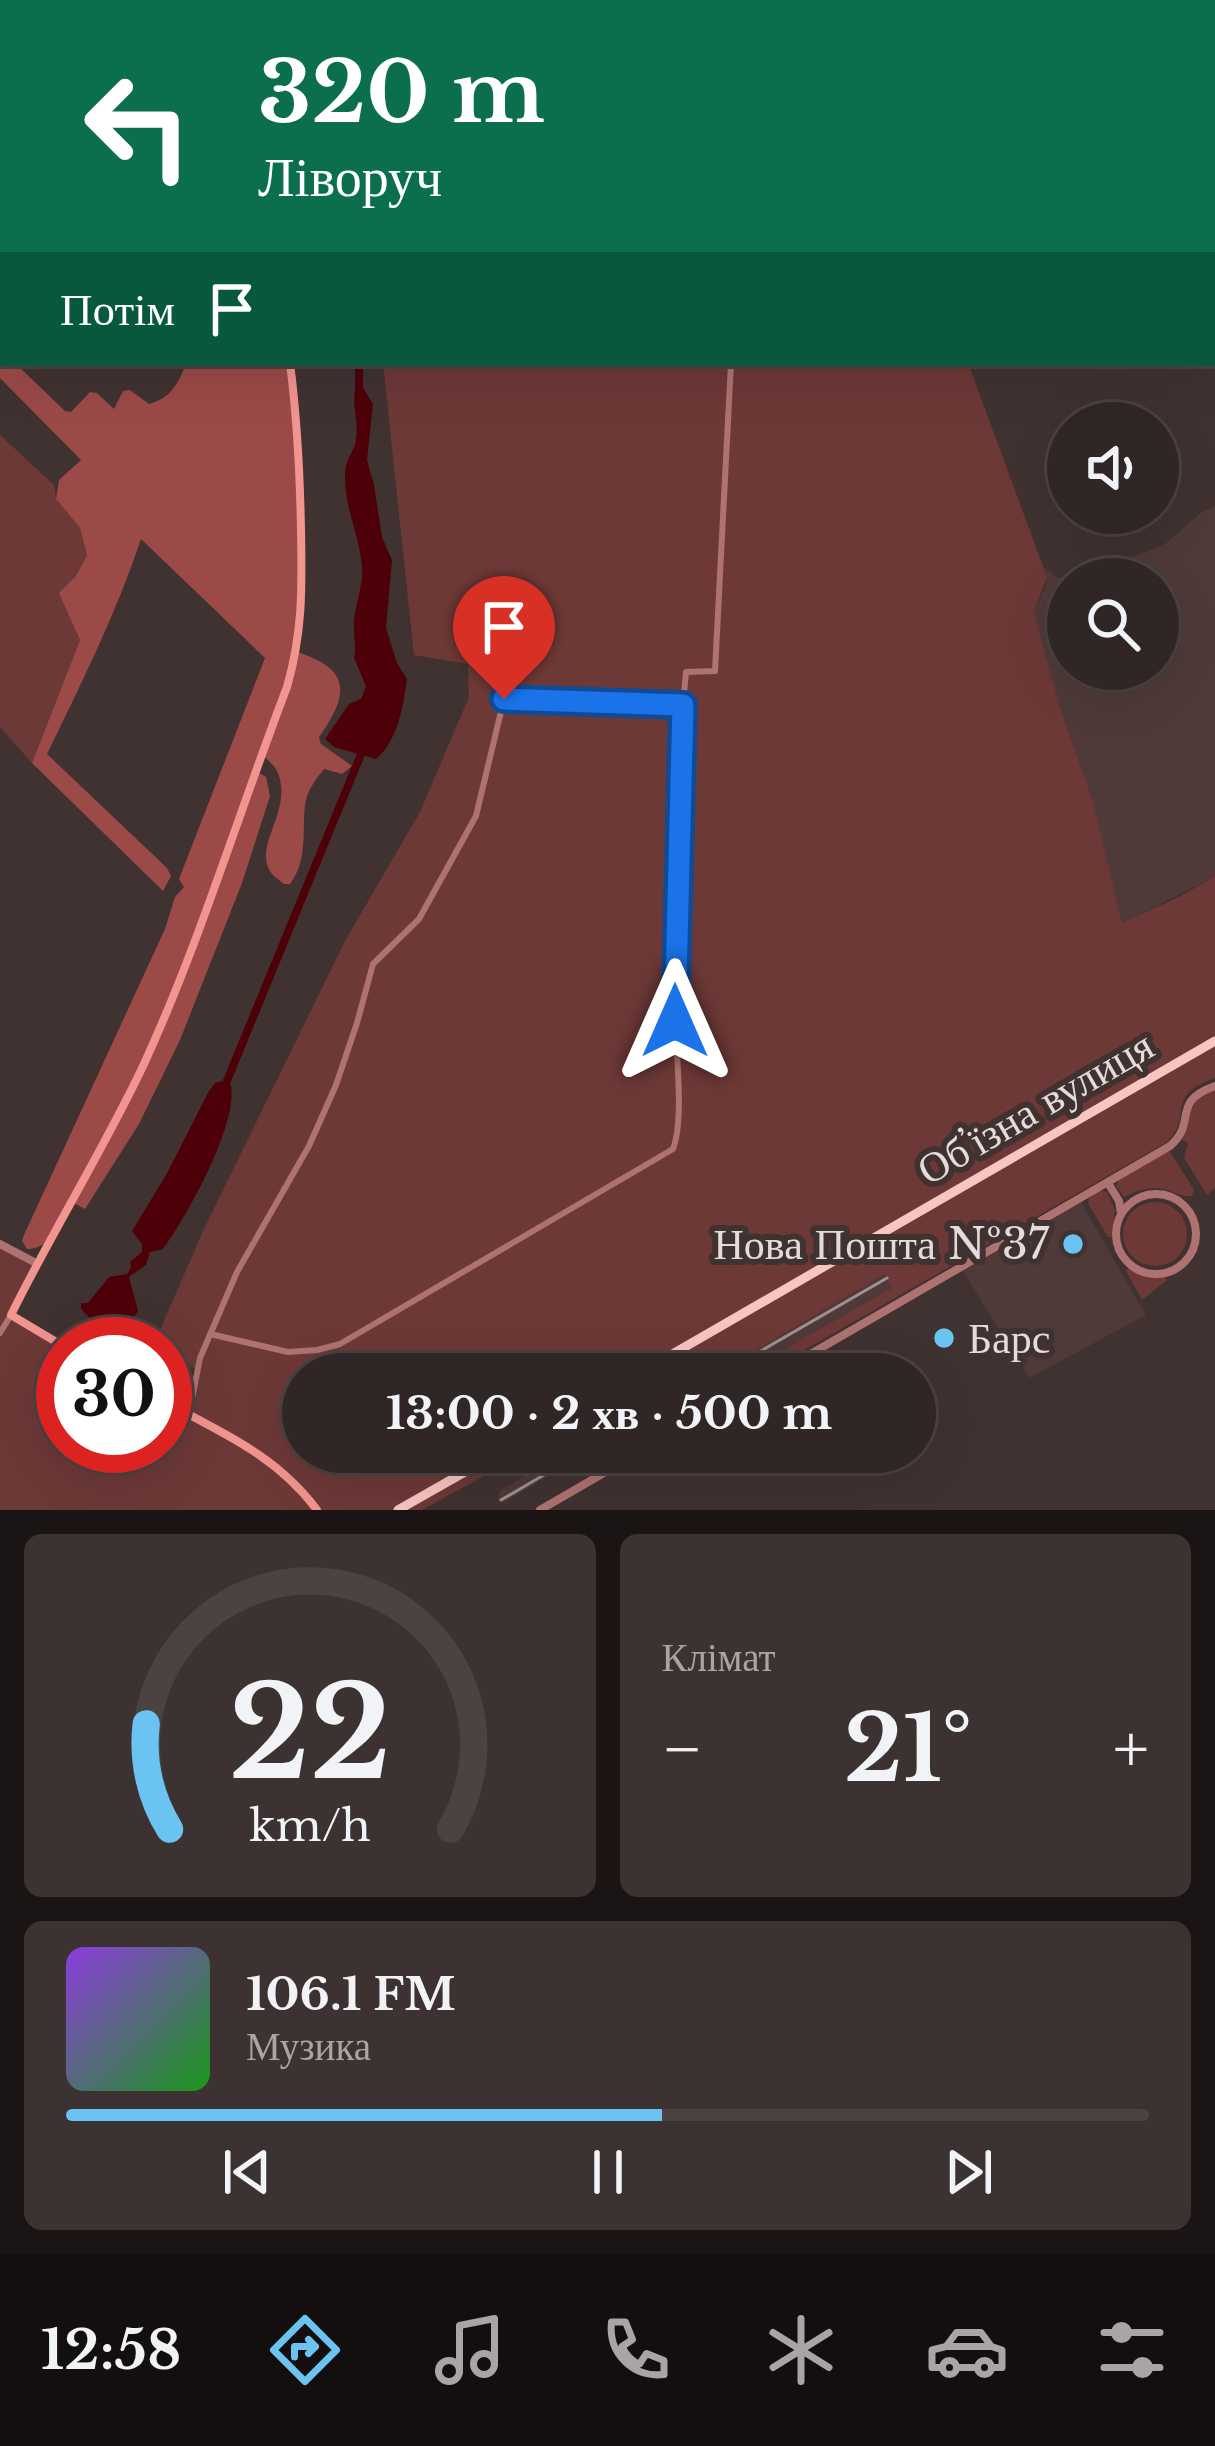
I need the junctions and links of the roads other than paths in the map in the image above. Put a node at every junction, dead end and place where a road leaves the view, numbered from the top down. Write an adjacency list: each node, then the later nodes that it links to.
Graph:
1 (290, 366): 11 (main road)
2 (731, 366): 3 (street)
3 (683, 705): 15 (street); 15 (street)
4 (1215, 1041): 16 (main road, Обʼїзна вулиця)
5 (1215, 1086): 6 (street)
6 (1108, 1183): 7 (street); 17 (street)
7 (1116, 1196): 8 (street); 9 (street)
8 (1133, 1202): 9 (street); 9 (street)
9 (1121, 1215)
10 (0, 1244): 11 (street)
11 (36, 1263): 12 (main road)
12 (11, 1315): 13 (main road); 14 (street)
13 (36, 1330)
14 (0, 1333)
15 (210, 1334): 18 (street)
16 (674, 1353)
17 (813, 1353)
18 (192, 1396)
19 (192, 1417): 22 (main road)
20 (463, 1473): 23 (main road)
21 (604, 1473): 24 (street)
22 (317, 1510)
23 (398, 1510)
24 (540, 1510)

